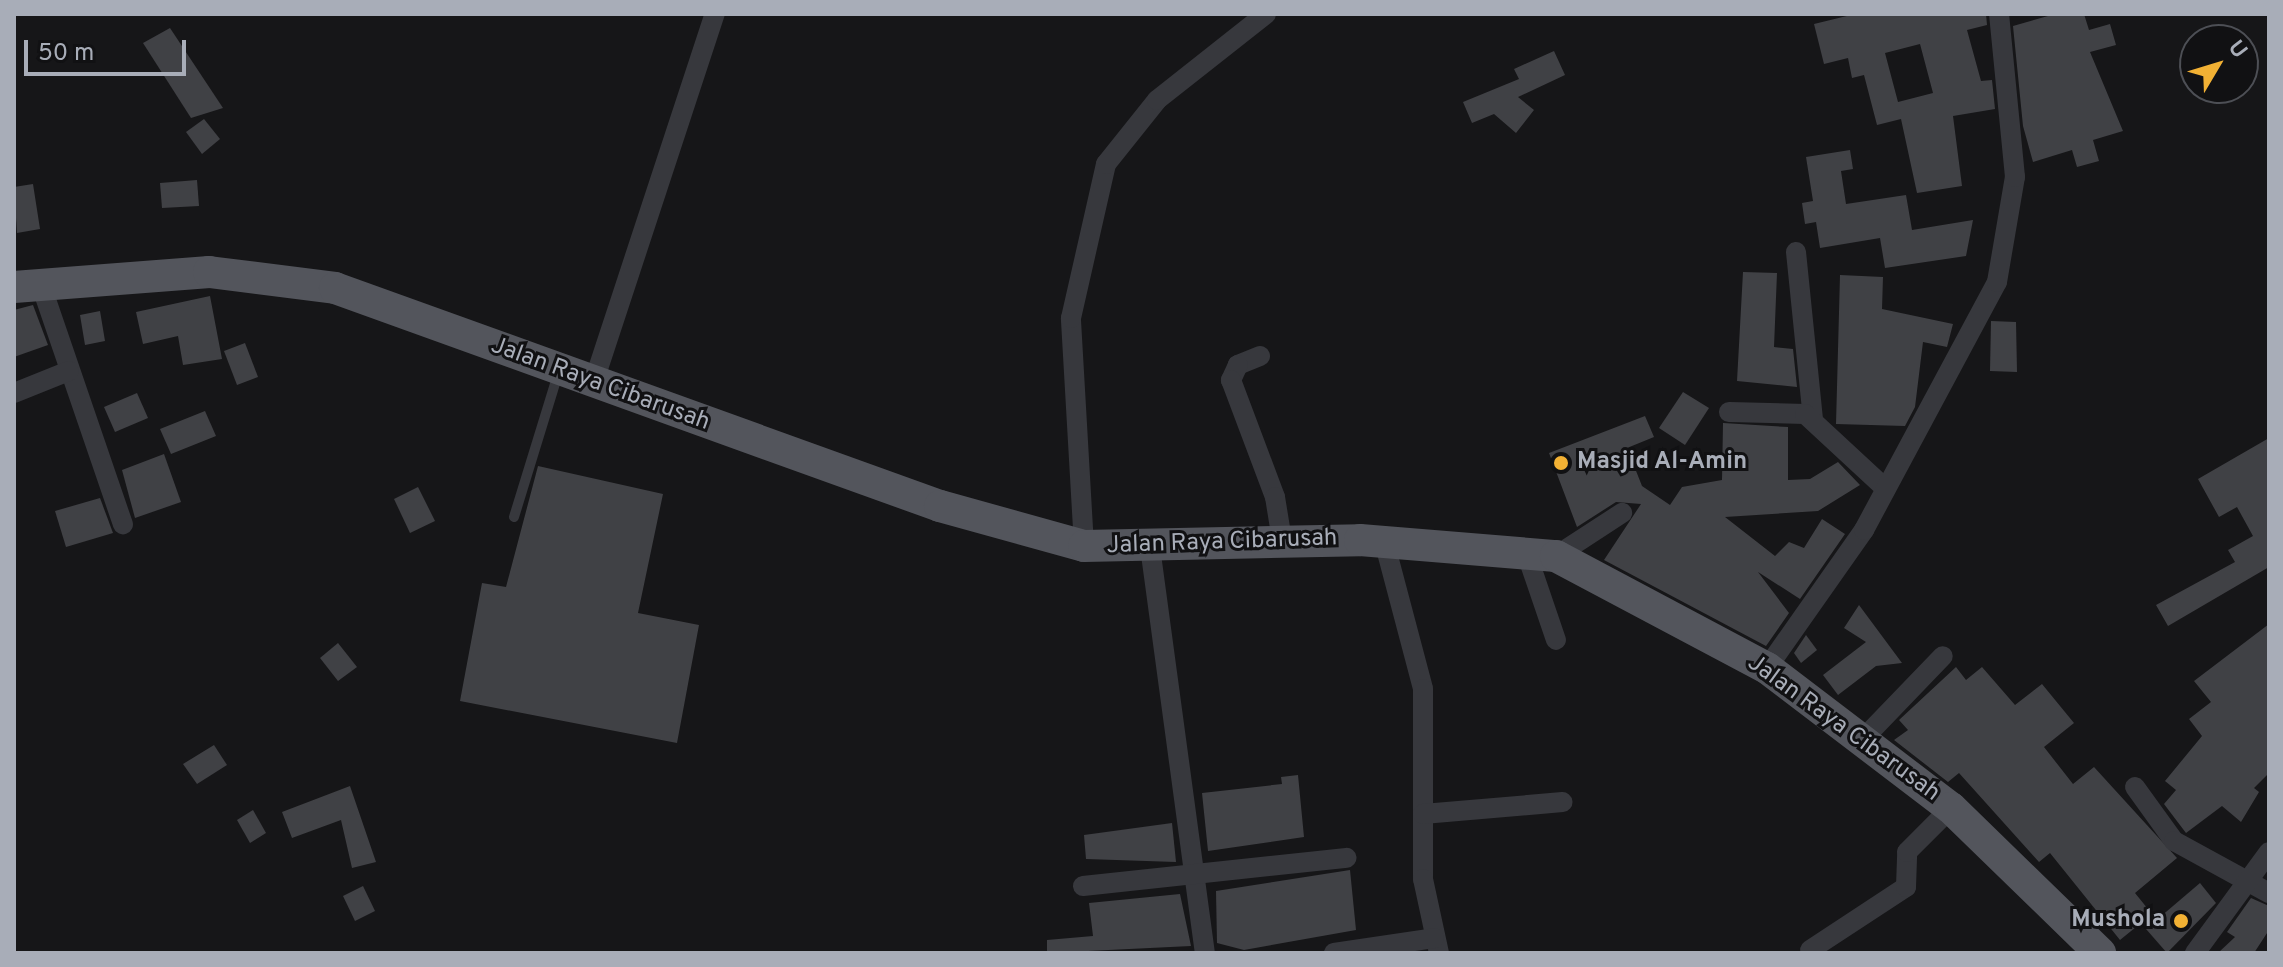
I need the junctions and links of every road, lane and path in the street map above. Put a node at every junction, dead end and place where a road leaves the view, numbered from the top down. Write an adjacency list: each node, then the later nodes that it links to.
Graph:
1 (715, 14): 9 (street)
2 (1266, 14): 19 (street)
3 (1999, 14): 13 (street)
4 (1796, 252): 12 (street)
5 (27, 286): 7 (street); 8 (main road, Jalan Raya Cibarusah)
6 (1260, 356): 17 (street)
7 (69, 371): 10 (street); 16 (street)
8 (559, 372): 9 (main road, Jalan Raya Cibarusah); 15 (lane)
9 (593, 384): 19 (main road, Jalan Raya Cibarusah)
10 (14, 393)
11 (1729, 412): 12 (street)
12 (1813, 419): 13 (street)
13 (1886, 489): 25 (street)
14 (1622, 513): 22 (street)
15 (514, 517)
16 (123, 524)
17 (1282, 540): 18 (main road, Jalan Raya Cibarusah); 20 (main road, Jalan Raya Cibarusah)
18 (1384, 541): 21 (main road, Jalan Raya Cibarusah); 30 (street)
19 (1084, 546): 20 (main road, Jalan Raya Cibarusah)
20 (1150, 547): 33 (street)
21 (1525, 549): 22 (main road, Jalan Raya Cibarusah); 23 (street)
22 (1556, 556): 25 (main road, Jalan Raya Cibarusah)
23 (1556, 640)
24 (1943, 656): 26 (street)
25 (1767, 668): 26 (main road, Jalan Raya Cibarusah)
26 (1863, 739): 29 (main road, Jalan Raya Cibarusah)
27 (2135, 787): 35 (street)
28 (1562, 802): 30 (street)
29 (1951, 808): 37 (street); 40 (main road, Jalan Raya Cibarusah)
30 (1423, 814): 36 (street)
31 (2269, 852): 35 (street)
32 (1347, 858): 33 (street)
33 (1194, 874): 34 (street); 38 (street)
34 (1083, 886)
35 (2260, 888): 41 (street)
36 (1436, 945): 39 (street)
37 (1810, 950)
38 (1205, 953)
39 (1334, 953)
40 (2100, 953)
41 (2195, 953)

